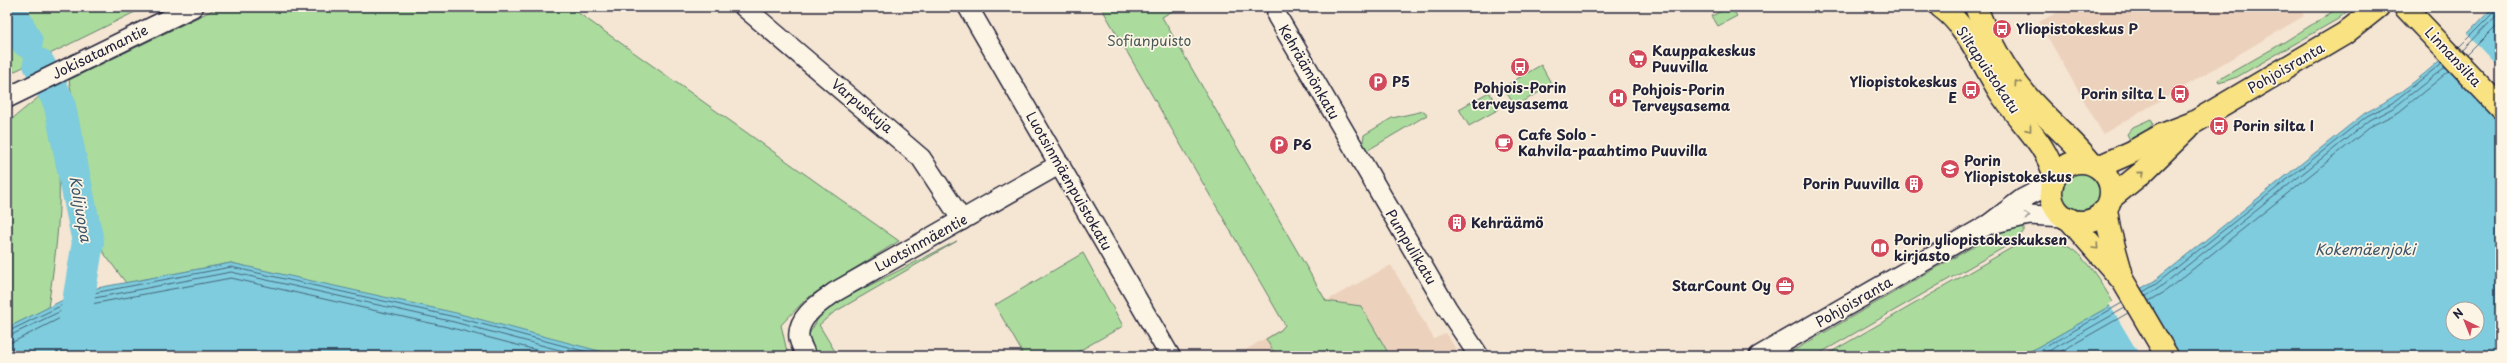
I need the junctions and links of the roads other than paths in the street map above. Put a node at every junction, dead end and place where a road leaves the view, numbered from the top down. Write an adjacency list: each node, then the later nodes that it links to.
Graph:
1 (192, 7): 9 (street, Jokisatamantie)
2 (744, 7): 18 (street, Varpuskuja)
3 (968, 7): 13 (street, Luotsinmäenpuistokatu)
4 (1277, 7): 12 (street, Kehräämönkatu)
5 (1941, 7): 15 (main road, Siltapuistokatu, one-way to 15)
6 (1976, 7): 14 (main road, Siltapuistokatu, one-way to 6)
7 (2405, 7): 10 (main road, Linnansilta)
8 (2377, 8): 11 (main road, Pohjoisranta)
9 (7, 98)
10 (2500, 107)
11 (2193, 123): 14 (main road); 16 (main road, one-way to 11)
12 (1346, 136): 23 (street, Pumpulikatu)
13 (1060, 164): 18 (street, Luotsinmäentie); 22 (street, Luotsinmäenpuistokatu)
14 (2095, 165): 15 (main road); 16 (main road)
15 (2054, 180): 17 (main road); 19 (street, Pohjoisranta)
16 (2109, 203): 17 (main road); 20 (main road)
17 (2067, 218): 19 (street, Pohjoisranta, one-way to 17); 20 (main road, one-way to 20)
18 (962, 220): 21 (street, Luotsinmäentie)
19 (1989, 224): 24 (street, Pohjoisranta)
20 (2123, 281): 25 (main road)
21 (806, 356)
22 (1170, 356)
23 (1479, 356)
24 (1760, 356)
25 (2166, 356)

